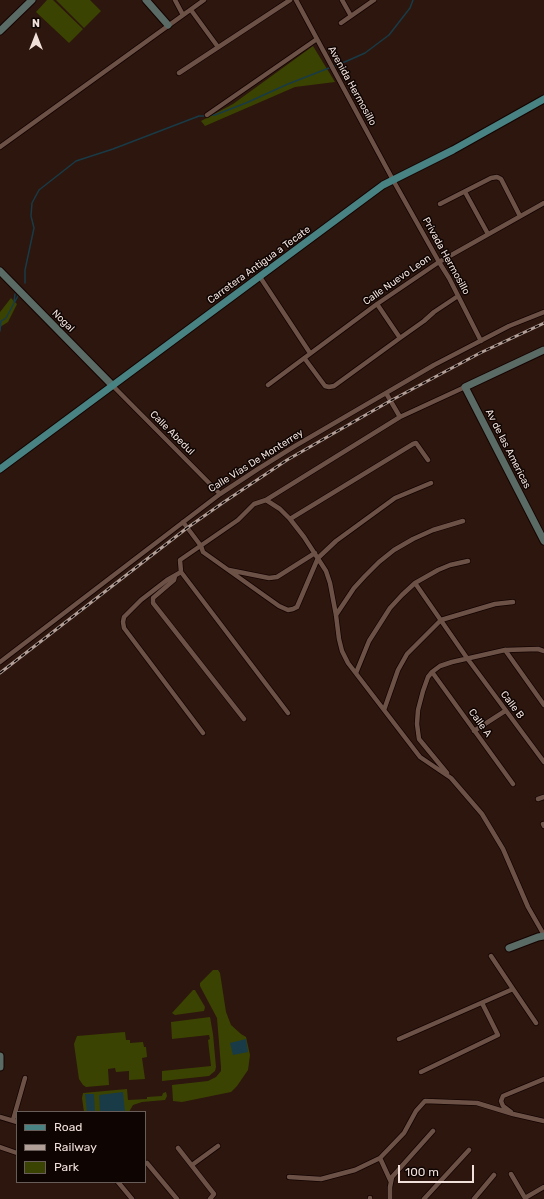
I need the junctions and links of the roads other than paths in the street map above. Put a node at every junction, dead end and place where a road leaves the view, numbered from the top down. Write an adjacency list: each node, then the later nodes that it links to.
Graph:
1 (32, 0): 14 (street)
2 (146, 0): 13 (street)
3 (175, 0): 10 (street)
4 (204, 0): 9 (street)
5 (290, 0): 16 (street)
6 (296, 0): 15 (street, Avenida Hermosillo)
7 (342, 0): 11 (street)
8 (374, 0): 11 (street)
9 (191, 10): 10 (street); 16 (street)
10 (183, 15): 13 (street)
11 (351, 16): 12 (street)
12 (341, 23)
13 (168, 25): 20 (street)
14 (0, 32)
15 (317, 39): 19 (street); 21 (street, Avenida Hermosillo)
16 (218, 47): 17 (street)
17 (178, 73)
18 (544, 99): 21 (main road, Carretera Antigua a Tecate)
19 (207, 115)
20 (0, 147)
21 (393, 180): 27 (street, Privada Hermosillo); 29 (main road, Carretera Antigua a Tecate)
22 (465, 192): 24 (street); 25 (street); 26 (street)
23 (544, 202): 25 (street, Calle Nuevo Leon)
24 (440, 204)
25 (520, 216): 26 (street, Calle Nuevo Leon)
26 (488, 234): 27 (street, Calle Nuevo Leon)
27 (439, 262): 30 (street, Privada Hermosillo); 31 (street, Calle Nuevo Leon)
28 (0, 271): 38 (street, Nogal)
29 (260, 277): 36 (street); 38 (main road, Carretera Antigua a Tecate)
30 (458, 296): 33 (street); 34 (street, Privada Hermosillo)
31 (377, 304): 33 (street); 36 (street, Calle Nuevo Leon)
32 (544, 312): 34 (street, Calle Vías De Monterrey)
33 (400, 338): 37 (street)
34 (482, 341): 41 (street, Calle Vías De Monterrey)
35 (544, 350): 40 (street)
36 (310, 353): 37 (street, Calle Nuevo Leon)
37 (304, 359): 39 (street, Calle Nuevo Leon)
38 (112, 385): 44 (main road, Carretera Antigua a Tecate); 46 (street, Calle Abedul)
39 (268, 385)
40 (465, 387): 42 (street); 51 (street, Av de las Americas)
41 (386, 393): 42 (street); 46 (street, Calle Vías De Monterrey)
42 (400, 417): 47 (street)
43 (428, 460): 48 (street)
44 (0, 469)
45 (431, 483): 54 (street)
46 (220, 494): 50 (street, Calle Vías De Monterrey)
47 (266, 500): 48 (street); 52 (street)
48 (290, 519): 53 (street)
49 (463, 521): 61 (street)
50 (183, 522): 52 (street); 66 (street, Calle Vías De Monterrey)
51 (544, 541)
52 (200, 546): 56 (street); 57 (street)
53 (315, 553): 54 (street); 56 (street)
54 (318, 558): 56 (street); 61 (street)
55 (468, 561): 59 (street)
56 (227, 570)
57 (181, 572): 58 (street); 72 (street)
58 (175, 576): 73 (street); 75 (street)
59 (415, 583): 62 (street, Calle B); 67 (street)
60 (513, 602): 62 (street)
61 (336, 615): 67 (street)
62 (441, 620): 65 (street, Calle B); 70 (street)
63 (505, 650): 64 (street); 65 (street); 69 (street)
64 (544, 650)
65 (467, 658): 68 (street); 71 (street, Calle B)
66 (0, 662)
67 (356, 672): 70 (street)
68 (432, 672): 74 (street, Calle A); 77 (street)
69 (544, 705)
70 (384, 710): 77 (street)
71 (505, 711): 74 (street); 76 (street, Calle B)
72 (288, 713)
73 (244, 720)
74 (474, 731): 78 (street, Calle A)
75 (203, 733)
76 (543, 760)
77 (451, 778): 81 (street)
78 (513, 784)
79 (544, 797): 80 (street)
80 (538, 799)
81 (542, 934): 82 (street)
82 (509, 948)
83 (491, 956): 84 (street)
84 (513, 989): 85 (street); 86 (street)
85 (482, 1003): 87 (street); 90 (street)
86 (536, 1023)
87 (399, 1039)
88 (0, 1056): 89 (street)
89 (0, 1067)
90 (421, 1072)
91 (26, 1078): 93 (street)
92 (544, 1079): 94 (street)
93 (18, 1111)
94 (513, 1114): 97 (street); 104 (street)
95 (0, 1117): 96 (street)
96 (15, 1121)
97 (544, 1121)
98 (433, 1131): 110 (street)
99 (218, 1146): 106 (street)
100 (0, 1147): 103 (street)
101 (178, 1148): 106 (street)
102 (469, 1150): 117 (street)
103 (16, 1153)
104 (380, 1158): 109 (street); 110 (street)
105 (147, 1163): 115 (street)
106 (192, 1165): 113 (street)
107 (511, 1174): 112 (street)
108 (494, 1175): 118 (street)
109 (289, 1178)
110 (390, 1182): 116 (street)
111 (119, 1183): 114 (street)
112 (544, 1187)
113 (212, 1198)
114 (132, 1199)
115 (177, 1199)
116 (390, 1199)
117 (424, 1199)
118 (474, 1199)

